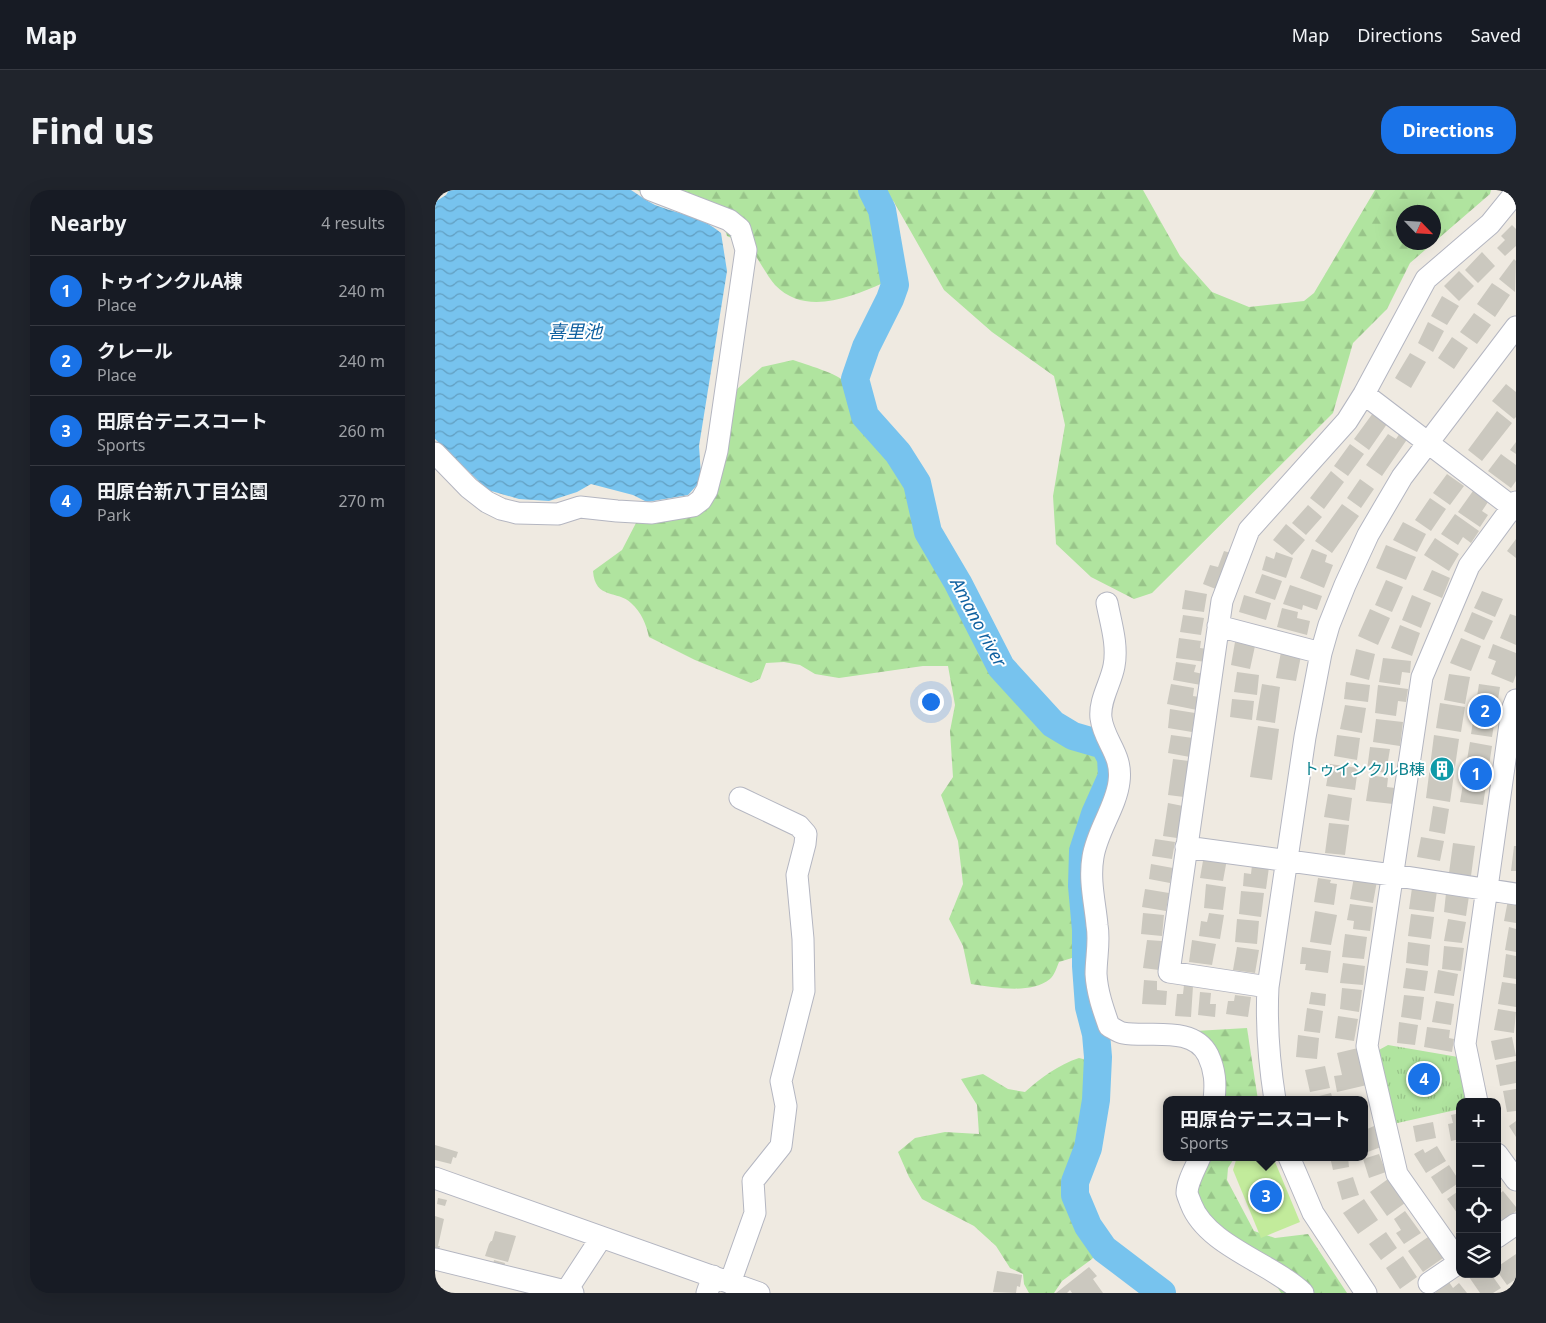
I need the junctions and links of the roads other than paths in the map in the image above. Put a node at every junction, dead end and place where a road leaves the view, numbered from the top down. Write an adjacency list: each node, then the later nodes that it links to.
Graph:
1 (651, 190): 6 (street)
2 (1516, 192): 4 (street)
3 (1516, 327): 5 (street)
4 (1364, 394): 5 (street); 9 (street)
5 (1428, 444): 7 (street); 10 (street)
6 (435, 453)
7 (1515, 506): 15 (street)
8 (1107, 603): 19 (street)
9 (1218, 626): 10 (street); 13 (street)
10 (1321, 653): 14 (street)
11 (1516, 700): 16 (street)
12 (740, 798): 34 (street)
13 (1186, 848): 14 (street); 18 (street)
14 (1286, 862): 15 (street); 18 (street)
15 (1392, 875): 16 (street); 31 (street)
16 (1487, 890): 17 (street); 21 (street)
17 (1516, 894)
18 (1268, 987): 20 (street)
19 (1215, 1096)
20 (1274, 1096)
21 (1476, 1098)
22 (1501, 1159): 26 (street)
23 (1198, 1161): 37 (street)
24 (1291, 1161): 38 (street)
25 (435, 1178): 29 (street)
26 (1516, 1180)
27 (1516, 1224): 28 (street)
28 (1501, 1234)
29 (601, 1238): 34 (street); 35 (street)
30 (435, 1258): 35 (street)
31 (1456, 1258)
32 (1456, 1264): 33 (street)
33 (1429, 1283)
34 (717, 1284): 36 (street)
35 (568, 1292)
36 (759, 1293)
37 (1303, 1293)
38 (1366, 1293)

